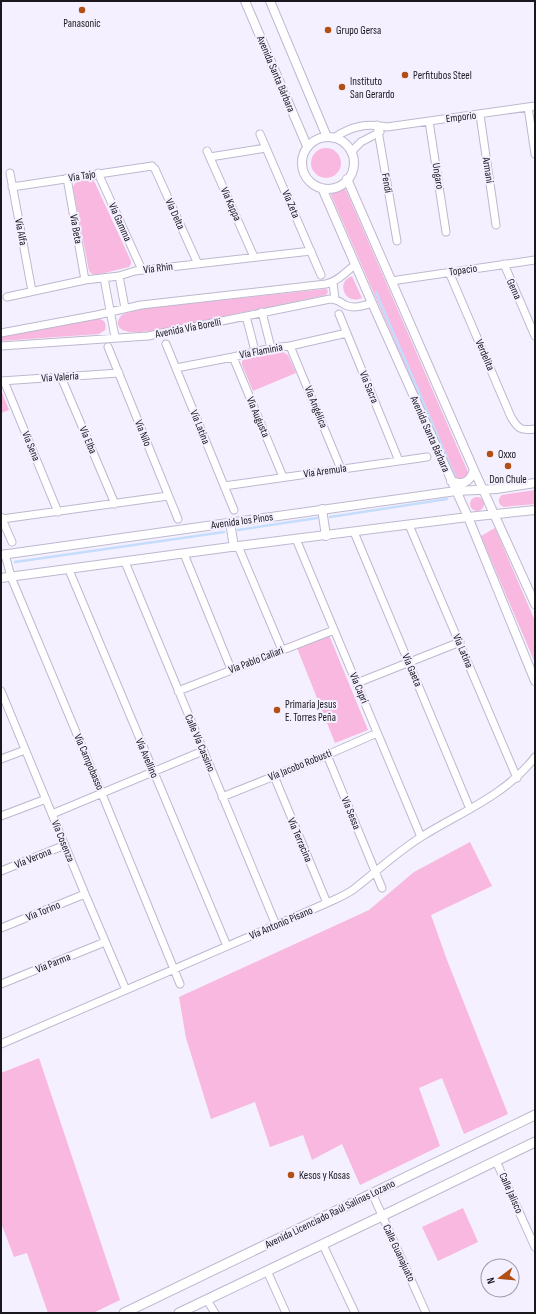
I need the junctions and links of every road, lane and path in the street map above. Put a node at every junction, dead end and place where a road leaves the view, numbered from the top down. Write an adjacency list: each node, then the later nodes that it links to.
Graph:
1 (245, 1): 11 (street, Avenida Santa Bárbara)
2 (270, 1): 10 (street, Avenida Santa Bárbara)
3 (532, 107): 4 (street, Emporio); 14 (street)
4 (480, 115): 5 (street, Emporio); 22 (street, Armani)
5 (429, 121): 7 (street, Emporio); 23 (street, Ungaro)
6 (377, 125): 7 (street, Emporio); 8 (street, Fendi); 10 (street, Emporio)
7 (387, 127): 8 (street, Emporio)
8 (378, 133): 13 (street, Emporio); 24 (street, Fendi)
9 (260, 134): 12 (street, Vía Zeta)
10 (331, 138): 11 (street); 13 (street)
11 (307, 146): 21 (street)
12 (266, 148): 25 (street, Vía Zeta); 26 (street, Vía Kappa)
13 (350, 152): 19 (street)
14 (535, 154)
15 (152, 166): 17 (street, Vía Tajo); 28 (street, Vía Delta)
16 (10, 173): 20 (street, Vía Alfa)
17 (98, 174): 18 (street, Vía Tajo); 31 (street, Vía Gamma)
18 (67, 178): 20 (street, Vía Tajo); 36 (street, Vía Beta)
19 (348, 179): 21 (street); 37 (street)
20 (12, 187): 39 (street, Vía Alfa)
21 (322, 188): 30 (street, Avenida Santa Bárbara)
22 (496, 225)
23 (446, 232)
24 (397, 241)
25 (311, 251): 26 (street, Vía Rhin); 33 (street, Vía Zeta)
26 (254, 257): 28 (street, Vía Rhin)
27 (535, 260): 29 (street, Topacio)
28 (198, 264): 31 (street, Vía Rhin)
29 (504, 264): 32 (street, Topacio); 50 (street, Gema)
30 (355, 265): 38 (street); 42 (street, Avenida Santa Bárbara)
31 (142, 270): 34 (street, Vía Rhin)
32 (450, 272): 37 (street, Topacio); 63 (street, Verdelita)
33 (321, 275)
34 (119, 276): 35 (street, Vía Rhin); 43 (street)
35 (104, 278): 36 (street, Vía Rhin); 44 (street)
36 (85, 280): 39 (street, Vía Rhin)
37 (392, 281): 67 (street)
38 (332, 283): 41 (street); 43 (street)
39 (32, 291): 40 (street, Vía Rhin)
40 (4, 297)
41 (335, 299): 42 (street); 45 (street, Avenida Vía Borelli)
42 (372, 303): 69 (street, Avenida Santa Bárbara)
43 (125, 308): 44 (street)
44 (111, 312): 48 (street); 51 (street)
45 (262, 312): 47 (street, Avenida Vía Borelli); 56 (street)
46 (339, 314): 49 (street, Via Sacra)
47 (246, 316): 51 (street, Avenida Vía Borelli); 57 (street)
48 (1, 333)
49 (347, 333): 54 (street, Vía Flaminia); 65 (street, Via Sacra)
50 (535, 336)
51 (115, 337): 53 (street, Avenida Vía Borelli)
52 (166, 344): 59 (street, Vía Latina)
53 (1, 346)
54 (290, 346): 56 (street, Vía Flaminia); 66 (street, Vía Angélica)
55 (108, 347): 60 (street, Vía Nilo)
56 (271, 348): 57 (street, Vía Flaminia)
57 (255, 351): 58 (street, Vía Flaminia)
58 (233, 357): 59 (street, Vía Flaminia); 68 (street, Vía Augusta)
59 (176, 368): 71 (street, Vía Latina)
60 (119, 373): 61 (street, Vía Valeria); 74 (street, Vía Nilo)
61 (61, 377): 62 (street, Vía Valeria); 75 (street, Vía Elba)
62 (3, 381): 79 (street, Vía Sena)
63 (532, 429)
64 (427, 456): 65 (street, Vía Aremula)
65 (398, 461): 66 (street, Vía Aremula)
66 (341, 469): 68 (street, Vía Aremula)
67 (474, 470): 69 (street); 72 (street)
68 (283, 478): 71 (street, Vía Aremula)
69 (451, 481): 73 (street, Avenida Santa Bárbara)
70 (535, 484): 72 (street)
71 (224, 486): 77 (street, Vía Latina)
72 (483, 490): 73 (street, Avenida los Pinos); 80 (street)
73 (456, 491): 76 (street, Avenida los Pinos); 81 (street, Avenida Santa Bárbara)
74 (168, 496): 75 (street); 83 (street, Vía Nilo)
75 (114, 504): 79 (street)
76 (322, 509): 84 (street, Avenida los Pinos); 87 (street)
77 (234, 510)
78 (535, 510): 80 (street)
79 (58, 512): 82 (street)
80 (494, 514): 81 (street); 97 (street)
81 (468, 517): 85 (street); 103 (street, Avenida Santa Bárbara)
82 (2, 518): 89 (street)
83 (178, 519)
84 (230, 522): 90 (street); 92 (street, Avenida los Pinos)
85 (409, 525): 86 (street); 99 (street, Vía Latina)
86 (354, 532): 87 (street); 101 (street, Vía Gaeta)
87 (326, 536): 88 (street)
88 (296, 539): 90 (street); 98 (street, Vía Capri)
89 (12, 542)
90 (236, 547): 91 (street); 100 (street)
91 (184, 554): 93 (street); 102 (street)
92 (3, 555): 95 (street, Vía Campobasso)
93 (126, 562): 94 (street); 106 (street, Calle Vía Cassino)
94 (69, 570): 95 (street); 114 (street, Vía Avellino)
95 (11, 577): 96 (street); 117 (street, Vía Campobasso)
96 (1, 578)
97 (535, 604)
98 (334, 630): 100 (street, Vía Pablo Caliari); 104 (street, Vía Capri)
99 (460, 642): 101 (street); 116 (street, Vía Latina)
100 (282, 650): 102 (street, Vía Pablo Caliari)
101 (409, 663): 104 (street); 120 (street, Vía Gaeta)
102 (231, 669): 106 (street, Vía Pablo Caliari)
103 (535, 681)
104 (357, 683): 108 (street, Vía Capri)
105 (1, 691): 107 (street, Vía Cosenza)
106 (178, 691): 110 (street, Calle Vía Cassino)
107 (3, 704): 109 (street, Vía Cosenza)
108 (377, 733): 111 (street, Vía Jacobo Robusti); 123 (street, Vía Capri)
109 (25, 750): 113 (street); 119 (street, Vía Cosenza)
110 (203, 751): 114 (street); 118 (street, Calle Vía Cassino)
111 (327, 755): 115 (street, Vía Jacobo Robusti); 126 (street, Vía Sessa)
112 (535, 757): 116 (street, Vía Antonio Pisano)
113 (1, 760)
114 (153, 772): 117 (street); 133 (street, Vía Avellino)
115 (274, 776): 118 (street, Vía Jacobo Robusti); 129 (street, Vía Terracina)
116 (517, 778): 120 (street, Vía Antonio Pisano)
117 (102, 794): 121 (street); 134 (street, Vía Campobasso)
118 (222, 797): 130 (street, Calle Vía Cassino)
119 (46, 799): 121 (street, Vía Cosenza); 122 (street)
120 (470, 809): 123 (street, Vía Antonio Pisano)
121 (52, 814): 124 (street, Vía Cosenza)
122 (1, 816)
123 (421, 837): 126 (street, Vía Antonio Pisano)
124 (65, 845): 125 (street, Vía Verona); 128 (street, Vía Cosenza)
125 (1, 871)
126 (375, 871): 127 (street, Vía Sessa); 129 (street, Vía Antonio Pisano)
127 (382, 888)
128 (85, 894): 131 (street, Vía Torino); 132 (street, Vía Cosenza)
129 (327, 903): 130 (street, Vía Antonio Pisano)
130 (276, 925): 133 (street, Vía Antonio Pisano)
131 (1, 928)
132 (105, 942): 135 (street, Vía Parma); 137 (street, Vía Cosenza)
133 (227, 946): 134 (street, Vía Antonio Pisano)
134 (174, 970): 136 (street, Vía Campobasso); 137 (street, Vía Antonio Pisano)
135 (1, 984)
136 (180, 984)
137 (126, 990): 138 (street, Vía Antonio Pisano)
138 (1, 1044)
139 (535, 1115): 142 (main road, Avenida Licenciado Raúl Salinas Lozano)
140 (535, 1142): 141 (main road)
141 (496, 1161): 143 (main road); 145 (street, Calle Jalisco)
142 (372, 1193): 143 (street, Calle Guanajuato); 148 (main road, Avenida Licenciado Raúl Salinas Lozano)
143 (382, 1216): 144 (main road); 153 (street, Calle Guanajuato)
144 (323, 1245): 146 (main road); 152 (street)
145 (535, 1247)
146 (267, 1272): 147 (main road); 151 (street)
147 (207, 1300): 149 (main road); 150 (street)
148 (124, 1313)
149 (178, 1313)
150 (215, 1313)
151 (286, 1313)
152 (355, 1313)
153 (426, 1313)

